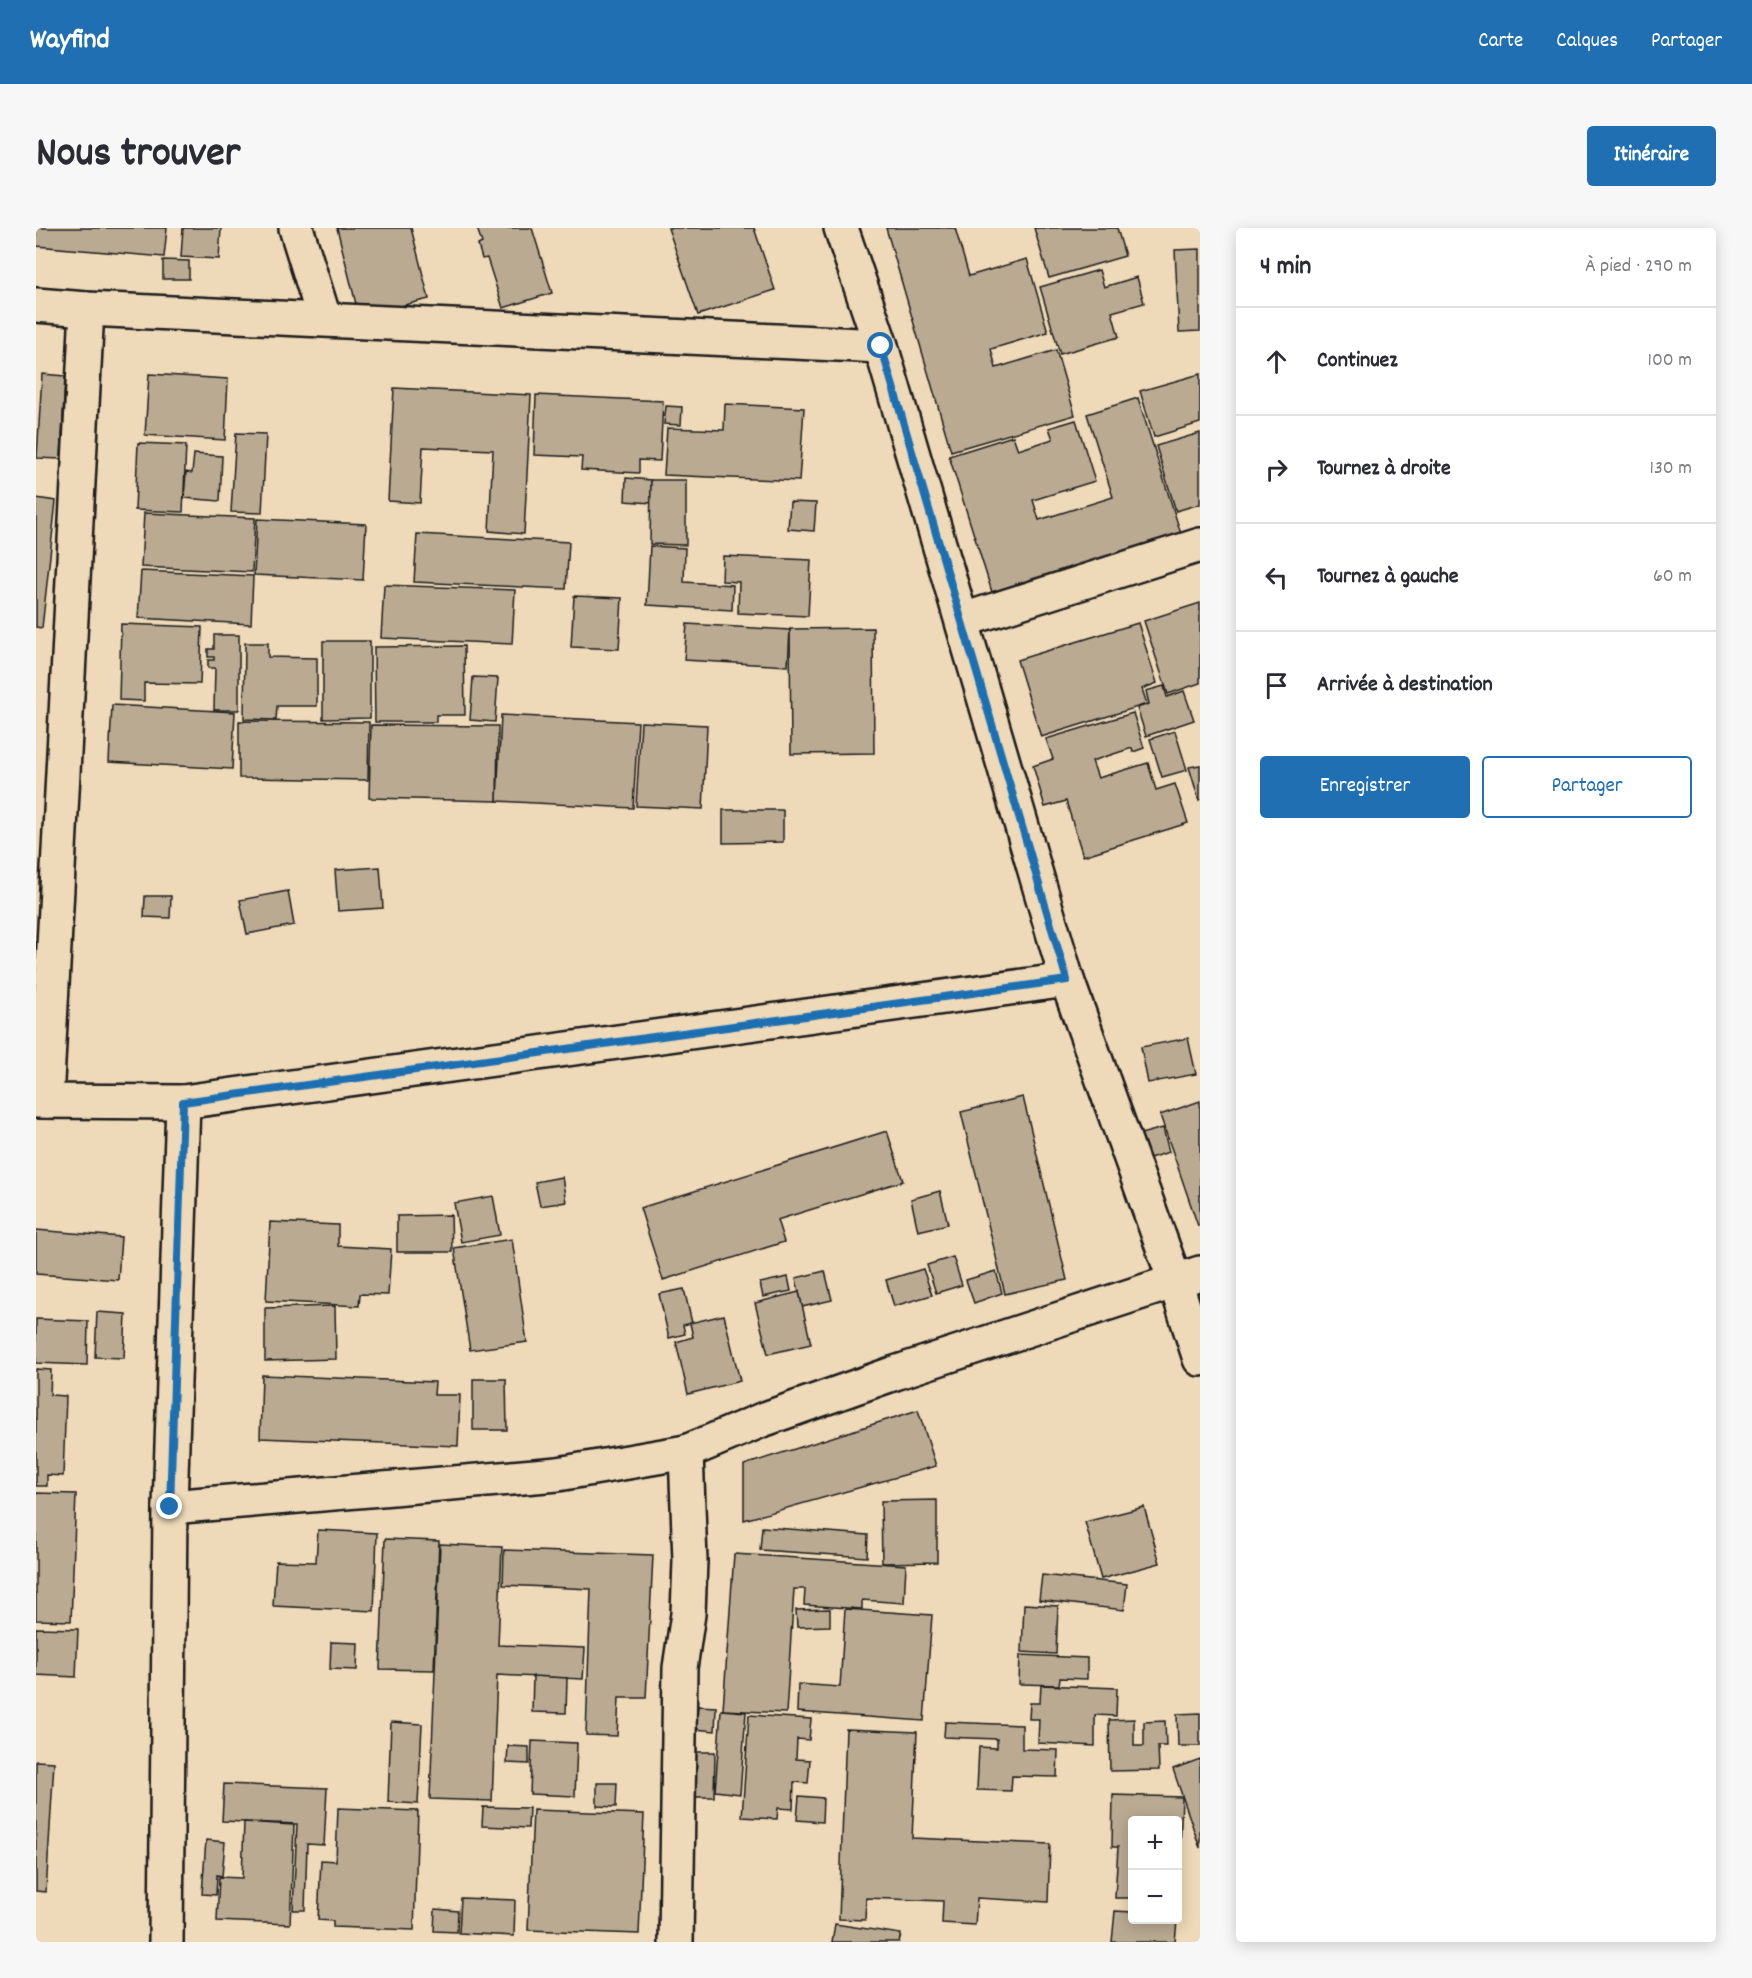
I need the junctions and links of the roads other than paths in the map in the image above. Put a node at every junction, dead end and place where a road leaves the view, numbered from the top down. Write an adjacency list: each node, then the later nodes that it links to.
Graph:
1 (296, 228): 5 (street)
2 (841, 228): 6 (street)
3 (36, 305): 4 (street)
4 (87, 309): 5 (street); 10 (street)
5 (324, 318): 6 (street)
6 (881, 346): 8 (street)
7 (1200, 545): 8 (street)
8 (963, 620): 9 (street)
9 (1067, 980): 11 (street); 12 (street)
10 (41, 1101): 11 (street)
11 (183, 1102): 15 (street)
12 (1188, 1277): 13 (street); 14 (street)
13 (1200, 1359)
14 (686, 1452): 15 (street); 17 (street)
15 (170, 1507): 16 (street)
16 (166, 1942)
17 (676, 1942)

